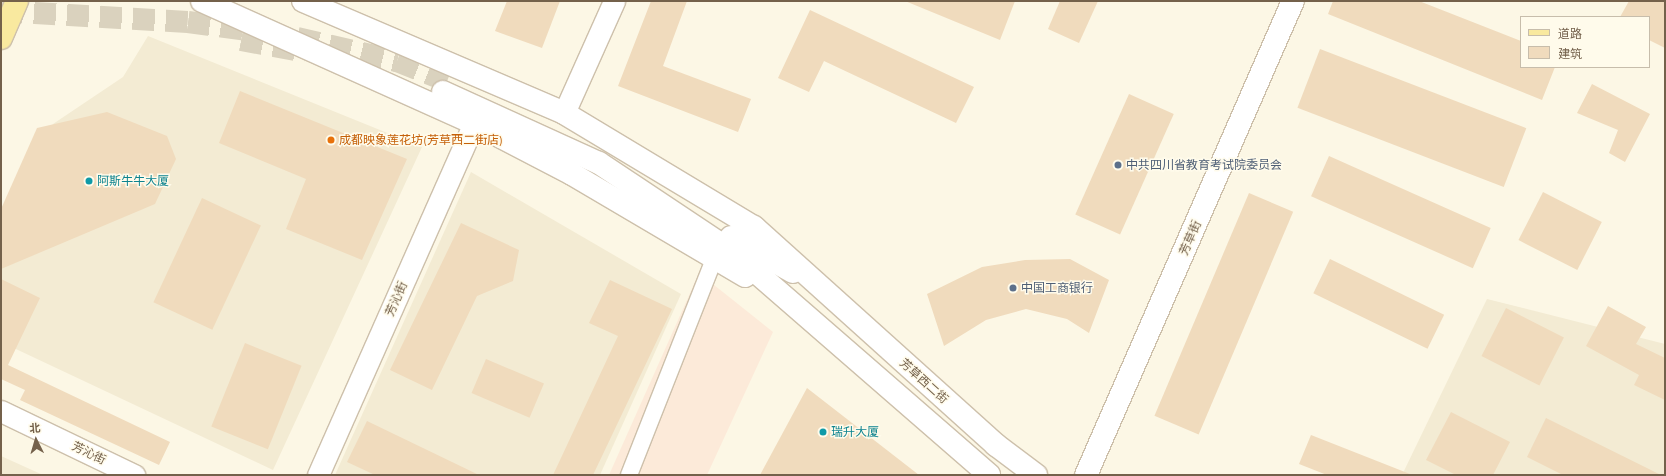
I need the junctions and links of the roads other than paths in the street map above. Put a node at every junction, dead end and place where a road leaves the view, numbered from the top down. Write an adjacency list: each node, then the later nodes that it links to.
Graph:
1 (17, 1): 6 (main road)
2 (202, 1): 8 (main road)
3 (302, 1): 7 (main road)
4 (614, 1): 7 (street)
5 (1294, 1): 18 (main road, 芳草街)
6 (1, 38)
7 (564, 113): 10 (main road)
8 (474, 123): 9 (main road); 14 (street, 芳沁街)
9 (714, 259): 11 (main road); 15 (street)
10 (814, 283): 11 (main road); 17 (main road, 芳草西二街)
11 (778, 295): 16 (main road)
12 (1, 411): 13 (street, 芳沁街)
13 (134, 475)
14 (318, 475)
15 (630, 475)
16 (989, 475)
17 (1036, 475)
18 (1086, 475)

